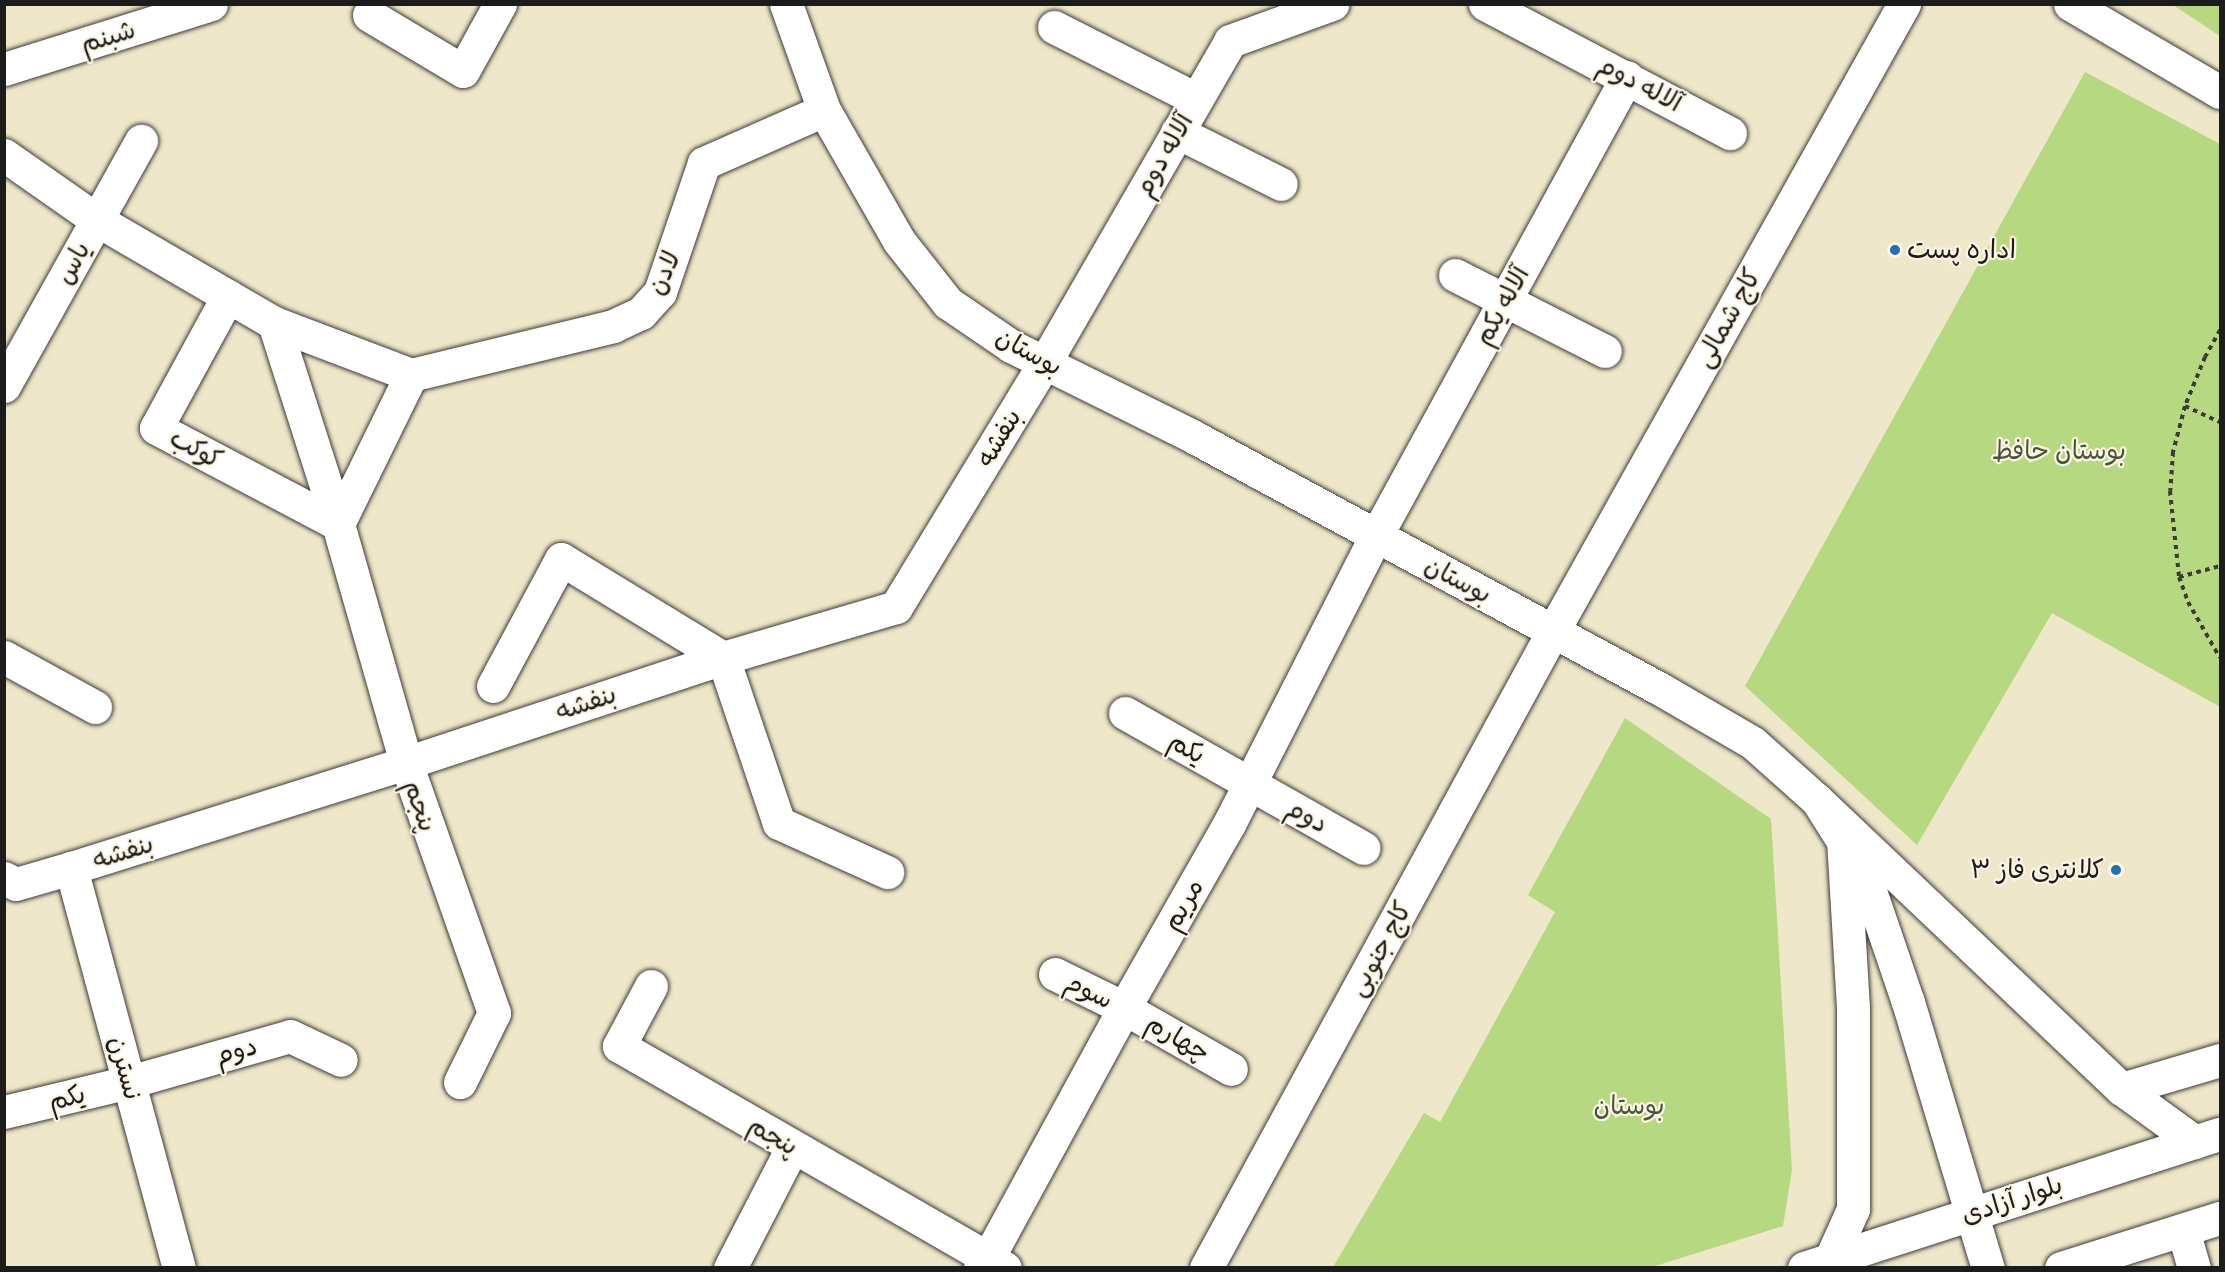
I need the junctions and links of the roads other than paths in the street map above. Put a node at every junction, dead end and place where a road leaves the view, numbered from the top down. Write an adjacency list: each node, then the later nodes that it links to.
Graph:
1 (211, 4): 10 (street, شبنم)
2 (500, 4): 8 (street)
3 (786, 4): 14 (street, بوستان)
4 (1332, 4): 13 (street, آلاله دوم)
5 (1485, 4): 11 (street, آلاله دوم)
6 (1904, 4): 31 (street, کاج شمالی)
7 (2070, 4): 12 (street)
8 (369, 15)
9 (1054, 27): 13 (street)
10 (4, 69)
11 (1627, 77): 16 (street, آلاله دوم); 23 (street, آلاله یکم)
12 (2220, 92)
13 (1196, 99): 15 (street, آلاله دوم)
14 (824, 110): 26 (street, بوستان); 27 (street, لادن)
15 (1178, 132): 19 (street); 26 (street, آلاله دوم)
16 (1730, 133)
17 (141, 141): 20 (street, یاس)
18 (4, 156): 20 (street)
19 (1281, 184)
20 (97, 220): 22 (street); 28 (street, یاس)
21 (1455, 274): 23 (street)
22 (228, 296): 24 (street); 29 (street, کوکب)
23 (1505, 301): 25 (street); 30 (street, آلاله یکم)
24 (274, 323): 27 (street); 29 (street)
25 (1605, 351)
26 (1045, 362): 30 (street, بوستان); 33 (street, بنفشه)
27 (411, 375): 29 (street)
28 (4, 386)
29 (338, 524): 37 (street)
30 (1377, 536): 31 (street, بوستان); 38 (street, مریم)
31 (1553, 631): 39 (street, بوستان); 64 (street, کاج جنوبی)
32 (4, 657): 35 (street)
33 (723, 658): 34 (street); 37 (street, بنفشه); 43 (street)
34 (493, 686)
35 (95, 707)
36 (1125, 713): 38 (street, یکم)
37 (405, 763): 42 (street, بنفشه); 52 (street, پنجم)
38 (1250, 784): 41 (street, دوم); 47 (street, مریم)
39 (1817, 800): 40 (street, بوستان); 53 (street)
40 (1843, 839): 57 (street, بوستان); 61 (street)
41 (1364, 848)
42 (71, 868): 44 (street, بنفشه); 51 (street, نسترن)
43 (887, 872)
44 (4, 878)
45 (1055, 974): 47 (street, سوم)
46 (651, 986): 56 (street, پنجم)
47 (1124, 1008): 50 (street, چهارم); 62 (street, مریم)
48 (341, 1060): 51 (street, دوم)
49 (2220, 1060): 53 (street)
50 (1231, 1069)
51 (129, 1082): 54 (street, یکم); 60 (street, نسترن)
52 (460, 1082)
53 (2122, 1089): 55 (street)
54 (4, 1112)
55 (2208, 1138): 57 (street, بلوار آزادی)
56 (792, 1148): 62 (street, پنجم); 63 (street)
57 (1970, 1213): 61 (street, بلوار آزادی); 65 (street, بوستان)
58 (2220, 1218): 59 (street)
59 (2183, 1230): 66 (street); 67 (street)
60 (172, 1262)
61 (1817, 1263)
62 (991, 1264)
63 (730, 1268)
64 (1206, 1268)
65 (1988, 1268)
66 (2061, 1268)
67 (2194, 1268)

